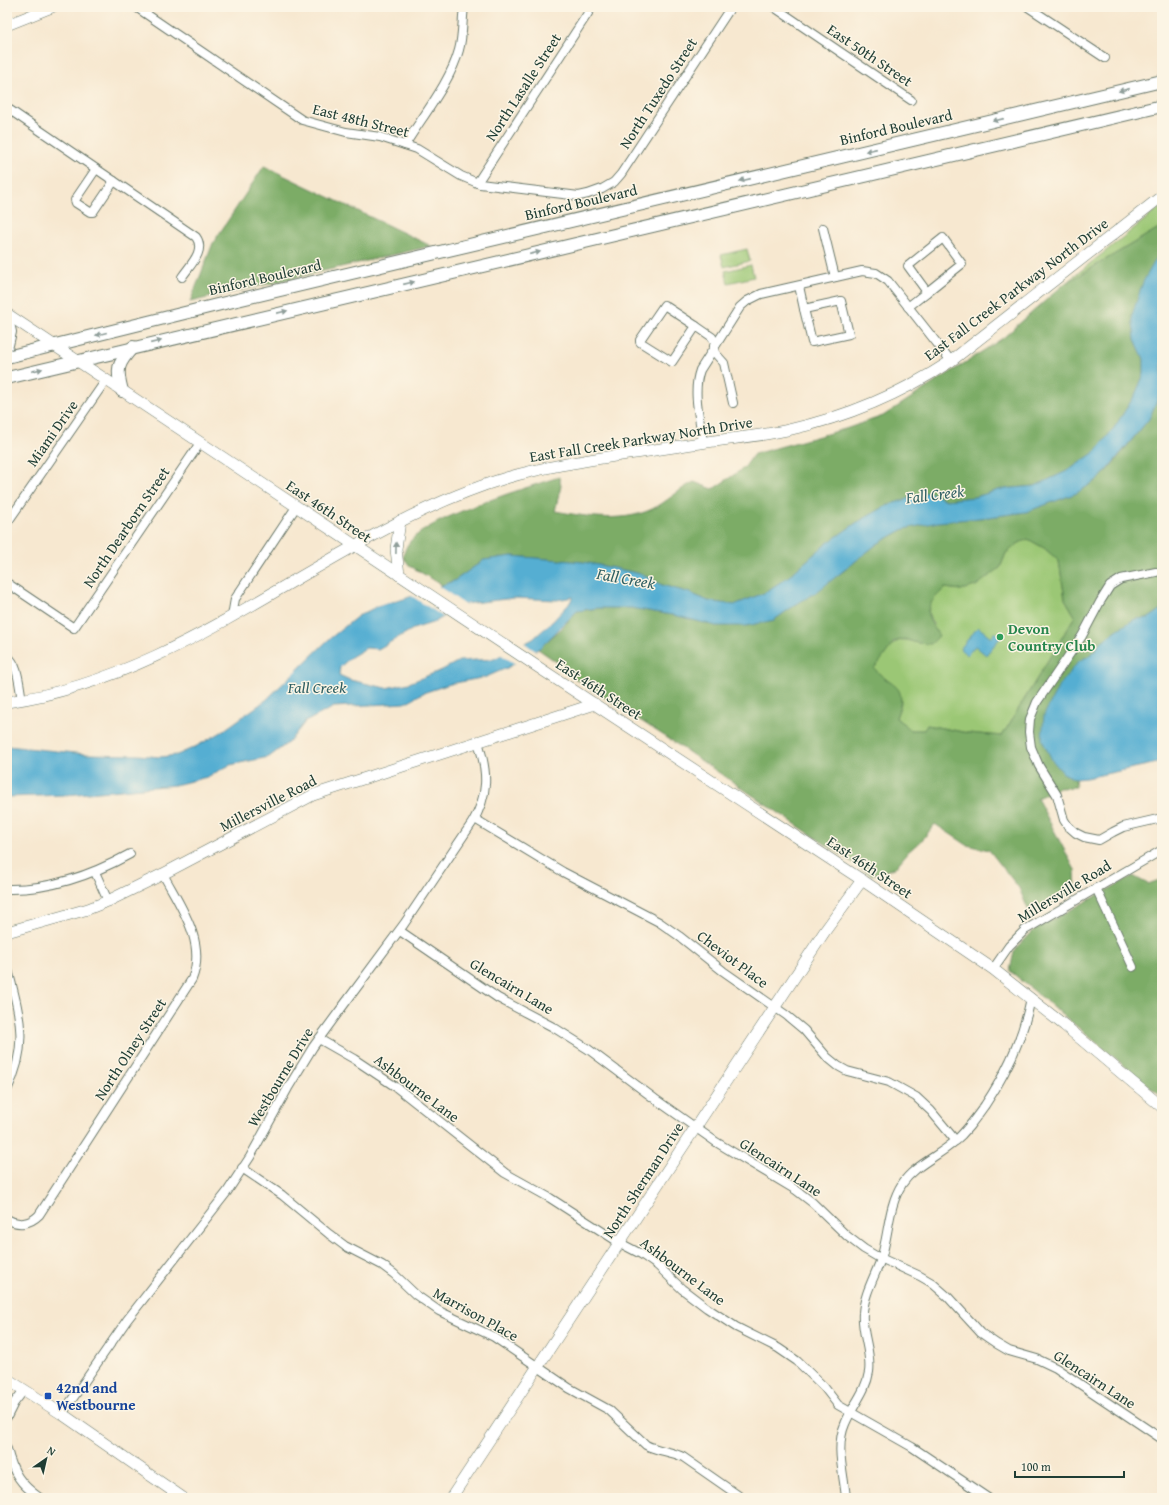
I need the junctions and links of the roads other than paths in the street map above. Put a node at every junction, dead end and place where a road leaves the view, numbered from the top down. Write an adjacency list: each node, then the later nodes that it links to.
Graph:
1 (52, 7): 8 (main road)
2 (136, 7): 14 (street, East 48th Street)
3 (464, 7): 14 (street)
4 (592, 7): 17 (street, North Lasalle Street)
5 (731, 7): 18 (street, North Tuxedo Street)
6 (774, 7): 11 (street, East 50th Street)
7 (1028, 7): 9 (street)
8 (7, 25)
9 (1105, 58)
10 (1162, 81): 31 (main road, Binford Boulevard, one-way to 31)
11 (911, 100)
12 (1162, 106): 33 (main road, one-way to 12)
13 (7, 108): 15 (street)
14 (405, 144): 17 (street, East 48th Street)
15 (96, 169): 16 (street); 16 (street)
16 (114, 181): 21 (street)
17 (477, 183): 18 (street, East 48th Street)
18 (602, 189)
19 (1162, 196): 36 (main road, East Fall Creek Parkway North Drive)
20 (823, 228): 22 (street)
21 (182, 277)
22 (835, 277): 23 (street); 25 (street)
23 (800, 286): 26 (street); 32 (street)
24 (927, 292): 24 (street); 25 (street)
25 (908, 307): 36 (street)
26 (804, 309): 26 (street)
27 (7, 314): 31 (main road, East 46th Street)
28 (7, 319): 30 (main road)
29 (696, 326): 29 (street); 32 (street)
30 (7, 345)
31 (53, 345): 34 (main road, Binford Boulevard); 35 (main road, East 46th Street)
32 (715, 345): 40 (street); 41 (street)
33 (133, 348): 35 (main road); 39 (main road)
34 (7, 357)
35 (77, 361): 37 (main road, one-way to 35); 38 (main road, East 46th Street)
36 (951, 361): 41 (main road, East Fall Creek Parkway North Drive)
37 (7, 378)
38 (106, 380): 39 (main road, East 46th Street); 45 (street, Miami Drive)
39 (122, 391): 42 (main road, East 46th Street)
40 (733, 403)
41 (703, 442): 44 (main road, East Fall Creek Parkway North Drive)
42 (200, 443): 43 (main road, East 46th Street); 49 (street, North Dearborn Street)
43 (296, 507): 46 (main road, East 46th Street); 50 (street)
44 (400, 521): 46 (main road, East Fall Creek Parkway North Drive); 48 (main road, one-way to 44)
45 (7, 523)
46 (355, 546): 48 (main road, East 46th Street); 50 (main road, East Fall Creek Parkway North Drive)
47 (1156, 572): 56 (street)
48 (399, 574): 54 (main road, East 46th Street)
49 (7, 583)
50 (232, 616): 52 (main road, East Fall Creek Parkway North Drive)
51 (7, 656): 52 (street)
52 (22, 700): 53 (main road, East Fall Creek Parkway North Drive)
53 (7, 702)
54 (595, 704): 55 (main road, Millersville Road); 62 (main road, East 46th Street)
55 (478, 742): 57 (street, Westbourne Drive); 61 (main road, Millersville Road)
56 (1162, 818)
57 (475, 819): 66 (street, Westbourne Drive); 72 (street, Cheviot Place)
58 (1162, 850): 63 (street, Millersville Road)
59 (130, 854): 60 (street)
60 (95, 872): 64 (street); 65 (street)
61 (163, 874): 65 (main road, Millersville Road); 79 (street, North Olney Street)
62 (862, 880): 70 (main road, East 46th Street); 72 (main road, North Sherman Drive)
63 (1096, 888): 69 (street); 70 (street, Millersville Road)
64 (7, 889)
65 (108, 901): 67 (main road, Millersville Road)
66 (400, 931): 73 (street, Westbourne Drive); 76 (street, Glencairn Lane)
67 (7, 932)
68 (7, 966): 74 (street)
69 (1133, 967)
70 (994, 969): 71 (main road, East 46th Street)
71 (1031, 998): 75 (main road, East 46th Street); 77 (street)
72 (776, 1008): 76 (main road, North Sherman Drive); 77 (street, Cheviot Place)
73 (319, 1039): 78 (street, Westbourne Drive); 80 (street, Ashbourne Lane)
74 (7, 1090)
75 (1162, 1107)
76 (696, 1128): 80 (main road, North Sherman Drive); 81 (street, Glencairn Lane)
77 (956, 1141): 81 (street)
78 (242, 1168): 82 (street, Marrison Place); 86 (street, Westbourne Drive)
79 (7, 1219)
80 (620, 1243): 82 (main road, North Sherman Drive); 85 (street, Ashbourne Lane)
81 (881, 1258): 85 (street); 88 (street, Glencairn Lane)
82 (538, 1367): 92 (main road, North Sherman Drive); 93 (street, Marrison Place)
83 (7, 1379): 84 (main road)
84 (24, 1390): 86 (main road); 87 (street)
85 (850, 1412): 94 (street); 95 (street, Ashbourne Lane)
86 (62, 1414): 91 (main road)
87 (7, 1417)
88 (1162, 1439)
89 (7, 1449): 90 (street)
90 (40, 1498)
91 (183, 1498)
92 (451, 1498)
93 (742, 1498)
94 (846, 1498)
95 (988, 1498)

